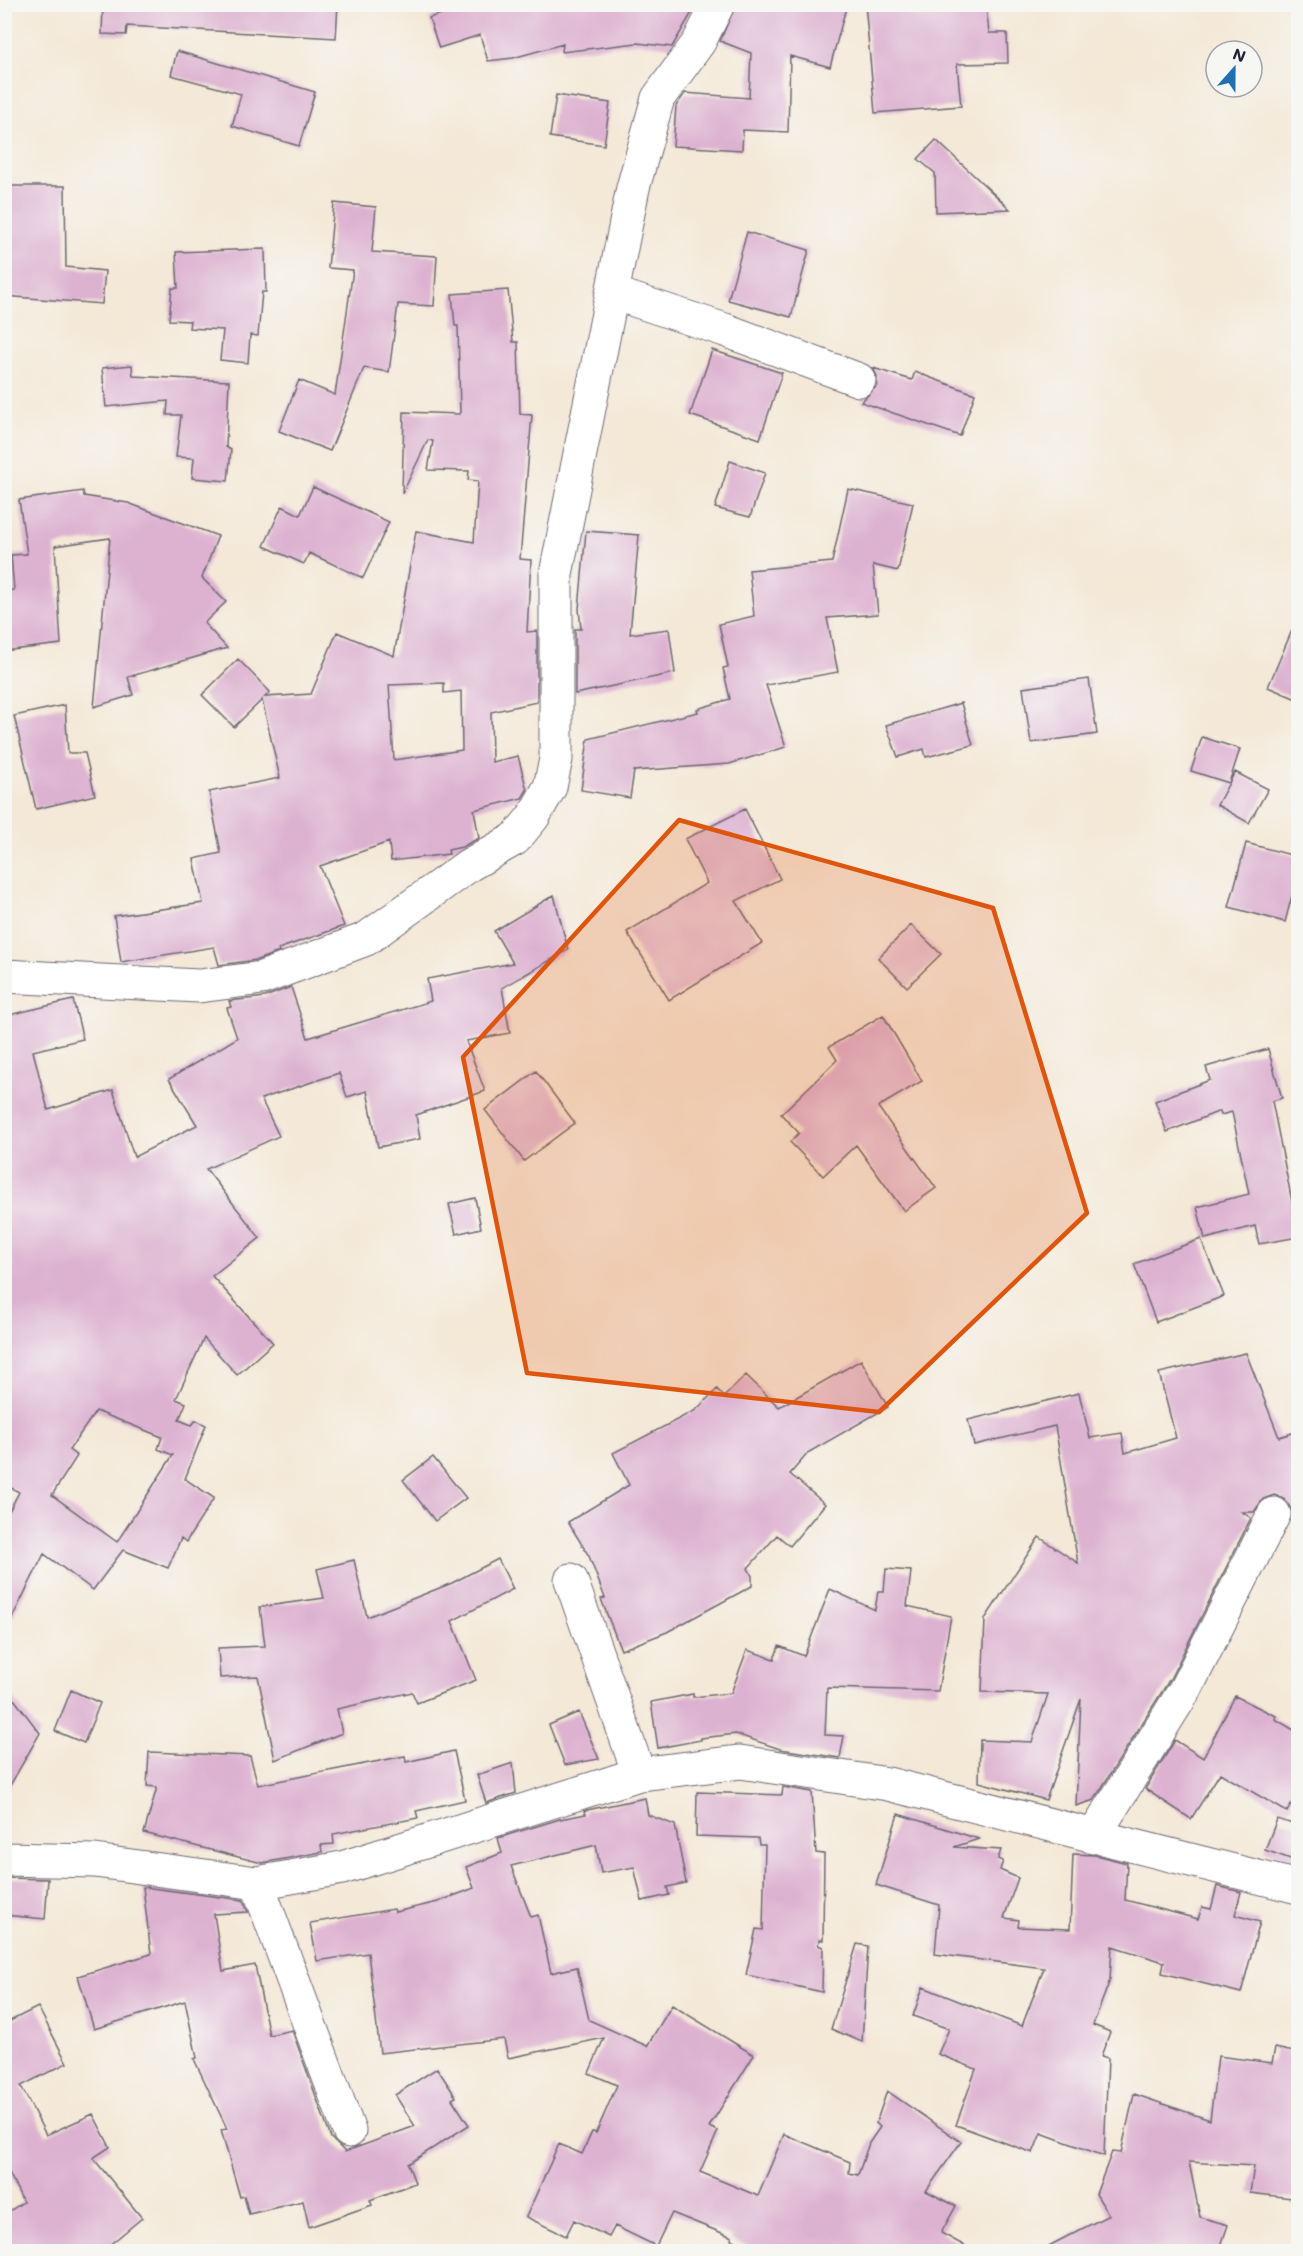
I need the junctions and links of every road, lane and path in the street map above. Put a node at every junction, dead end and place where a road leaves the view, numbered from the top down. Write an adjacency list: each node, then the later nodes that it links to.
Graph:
1 (718, 4): 2 (street)
2 (613, 293): 3 (street); 4 (street)
3 (859, 380)
4 (4, 976)
5 (1274, 1514): 8 (street)
6 (570, 1580): 7 (street)
7 (639, 1774): 8 (street); 10 (street)
8 (1093, 1837): 11 (street)
9 (4, 1859): 10 (street)
10 (257, 1883): 12 (street)
11 (1299, 1887)
12 (348, 2131)

